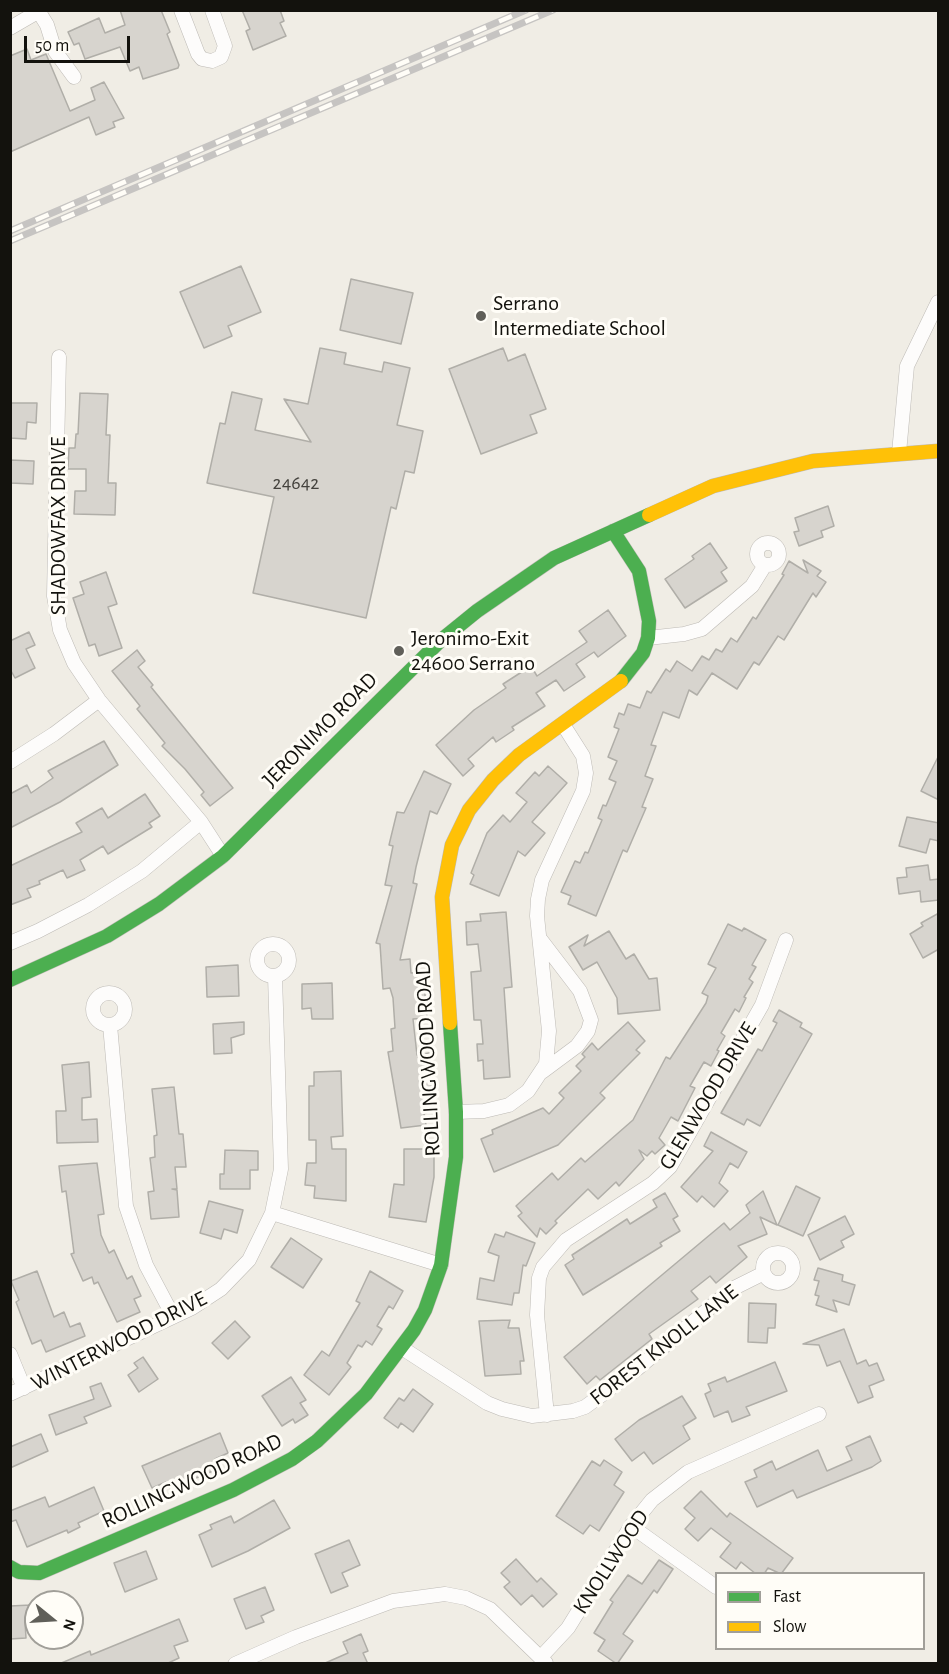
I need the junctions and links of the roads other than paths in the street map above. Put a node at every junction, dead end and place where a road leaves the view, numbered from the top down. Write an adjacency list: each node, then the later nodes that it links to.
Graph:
1 (181, 10): 2 (street)
2 (212, 10)
3 (40, 11): 4 (street); 5 (street)
4 (10, 28)
5 (74, 77)
6 (939, 302): 9 (street)
7 (59, 357): 13 (street, SHADOWFAX DRIVE)
8 (939, 451): 9 (street, JERONIMO ROAD)
9 (899, 453): 10 (street, JERONIMO ROAD)
10 (613, 531): 12 (street, ROLLINGWOOD ROAD); 17 (street, JERONIMO ROAD)
11 (765, 566): 12 (street)
12 (648, 638): 14 (street, ROLLINGWOOD ROAD)
13 (99, 700): 15 (street); 16 (street, SHADOWFAX DRIVE)
14 (564, 726): 18 (street); 25 (street, ROLLINGWOOD ROAD)
15 (10, 762)
16 (201, 822): 17 (street, SHADOWFAX DRIVE); 20 (street)
17 (223, 856): 22 (street, JERONIMO ROAD)
18 (539, 937): 24 (street); 24 (street)
19 (786, 940): 35 (street, GLENWOOD DRIVE)
20 (10, 943)
21 (275, 976): 26 (street, WINTERWOOD DRIVE)
22 (10, 980)
23 (110, 1025): 29 (street)
24 (542, 1072): 25 (street)
25 (456, 1112): 27 (street, ROLLINGWOOD ROAD)
26 (272, 1213): 27 (street); 29 (street, WINTERWOOD DRIVE)
27 (441, 1264): 30 (street, ROLLINGWOOD ROAD)
28 (764, 1273): 35 (street, FOREST KNOLL LANE)
29 (173, 1316): 32 (street, WINTERWOOD DRIVE)
30 (402, 1348): 35 (street, FOREST KNOLL LANE); 37 (street, ROLLINGWOOD ROAD)
31 (10, 1354): 32 (street)
32 (24, 1388): 33 (street, WINTERWOOD DRIVE)
33 (10, 1394)
34 (819, 1414): 36 (street, KNOLLWOOD)
35 (547, 1415)
36 (631, 1526): 38 (street); 39 (street, KNOLLWOOD)
37 (10, 1567)
38 (715, 1586)
39 (544, 1660): 40 (street)
40 (235, 1664)

